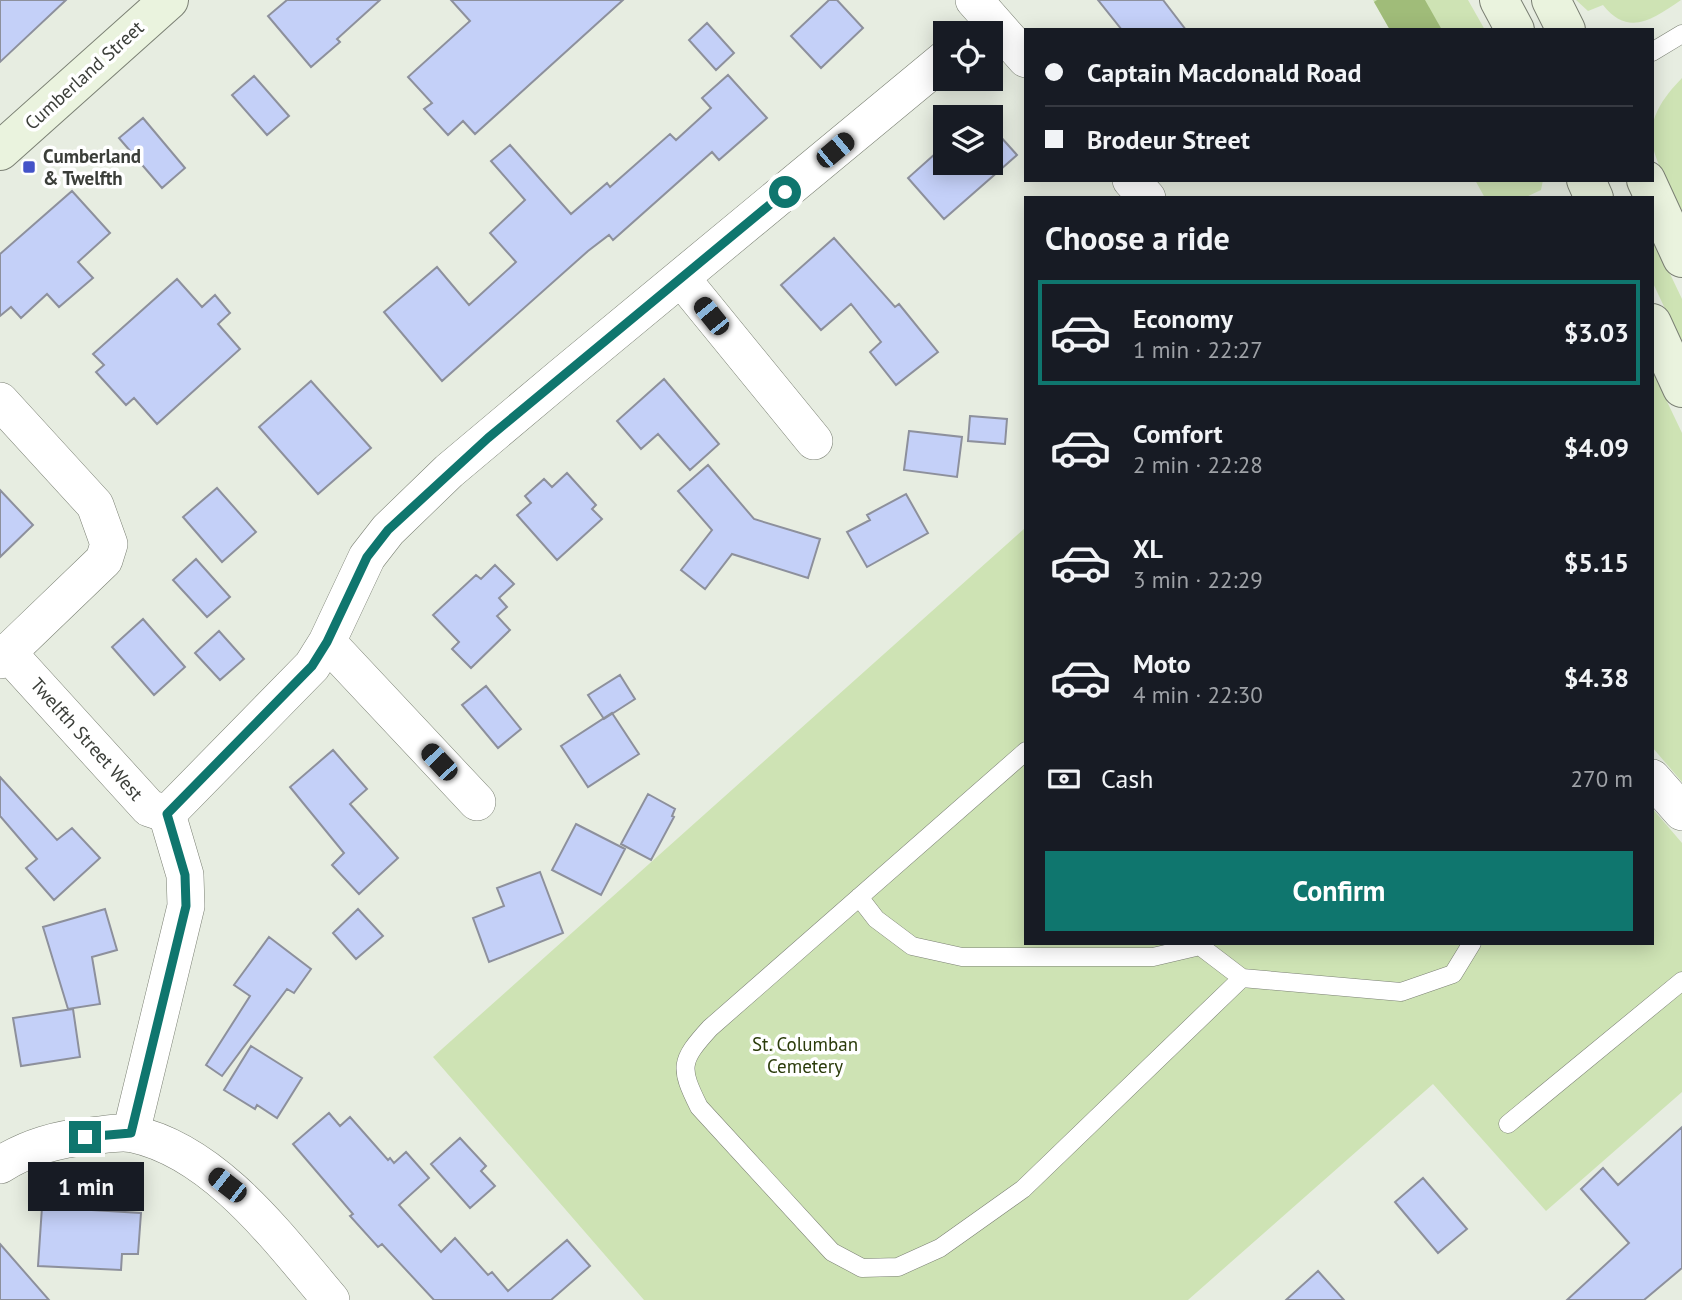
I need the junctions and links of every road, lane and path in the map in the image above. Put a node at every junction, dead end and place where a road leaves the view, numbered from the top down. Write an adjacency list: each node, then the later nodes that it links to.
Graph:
1 (169, 0): 11 (main road, Cumberland Street)
2 (1499, 0): 5 (main road)
3 (1551, 0): 6 (main road)
4 (980, 18): 9 (street)
5 (1514, 28)
6 (1565, 28)
7 (1682, 34): 8 (lane)
8 (1654, 51)
9 (1024, 57)
10 (933, 69): 16 (street)
11 (0, 150)
12 (1133, 182): 13 (street)
13 (1145, 196)
14 (1654, 197): 15 (main road)
15 (1682, 258)
16 (681, 278): 20 (street); 21 (street)
17 (1654, 327): 18 (main road)
18 (1682, 388)
19 (0, 401): 22 (street)
20 (814, 441)
21 (327, 642): 25 (street); 27 (street)
22 (4, 657): 27 (street, Twelfth Street West)
23 (1024, 753): 28 (lane)
24 (1654, 780): 26 (street)
25 (477, 802)
26 (1682, 813)
27 (167, 814): 34 (street)
28 (859, 897): 29 (lane); 31 (lane)
29 (1200, 945): 31 (lane)
30 (1471, 945): 31 (lane)
31 (1242, 978)
32 (1682, 981): 33 (lane)
33 (1508, 1124)
34 (131, 1133): 35 (street); 36 (street)
35 (0, 1165)
36 (331, 1300)

